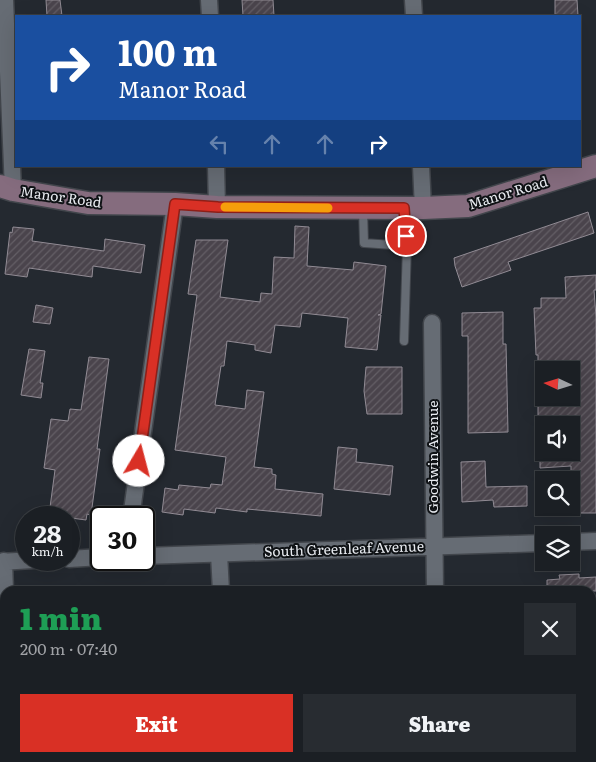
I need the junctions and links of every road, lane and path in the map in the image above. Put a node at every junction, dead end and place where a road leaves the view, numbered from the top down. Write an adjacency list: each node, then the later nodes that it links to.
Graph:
1 (5, 0): 9 (street)
2 (209, 0): 4 (street)
3 (413, 0): 5 (street)
4 (210, 15)
5 (414, 15)
6 (596, 166): 13 (street, Manor Road)
7 (216, 167): 11 (street)
8 (421, 167): 13 (street)
9 (6, 188): 10 (street, Manor Road)
10 (175, 204): 11 (street, Manor Road); 17 (street)
11 (218, 207): 12 (street, Manor Road)
12 (363, 208): 13 (street, Manor Road); 14 (lane)
13 (413, 208): 14 (lane)
14 (407, 246): 16 (lane)
15 (432, 323): 21 (street, Goodwin Avenue)
16 (404, 341)
17 (133, 506)
18 (596, 541): 19 (street)
19 (580, 542)
20 (535, 543): 21 (street, South Greenleaf Avenue)
21 (434, 546): 22 (street, South Greenleaf Avenue); 28 (street, Goodwin Avenue)
22 (219, 554): 23 (street, South Greenleaf Avenue); 27 (street)
23 (155, 556)
24 (2, 561): 25 (street); 26 (street)
25 (15, 561)
26 (4, 586)
27 (221, 586)
28 (435, 586)

